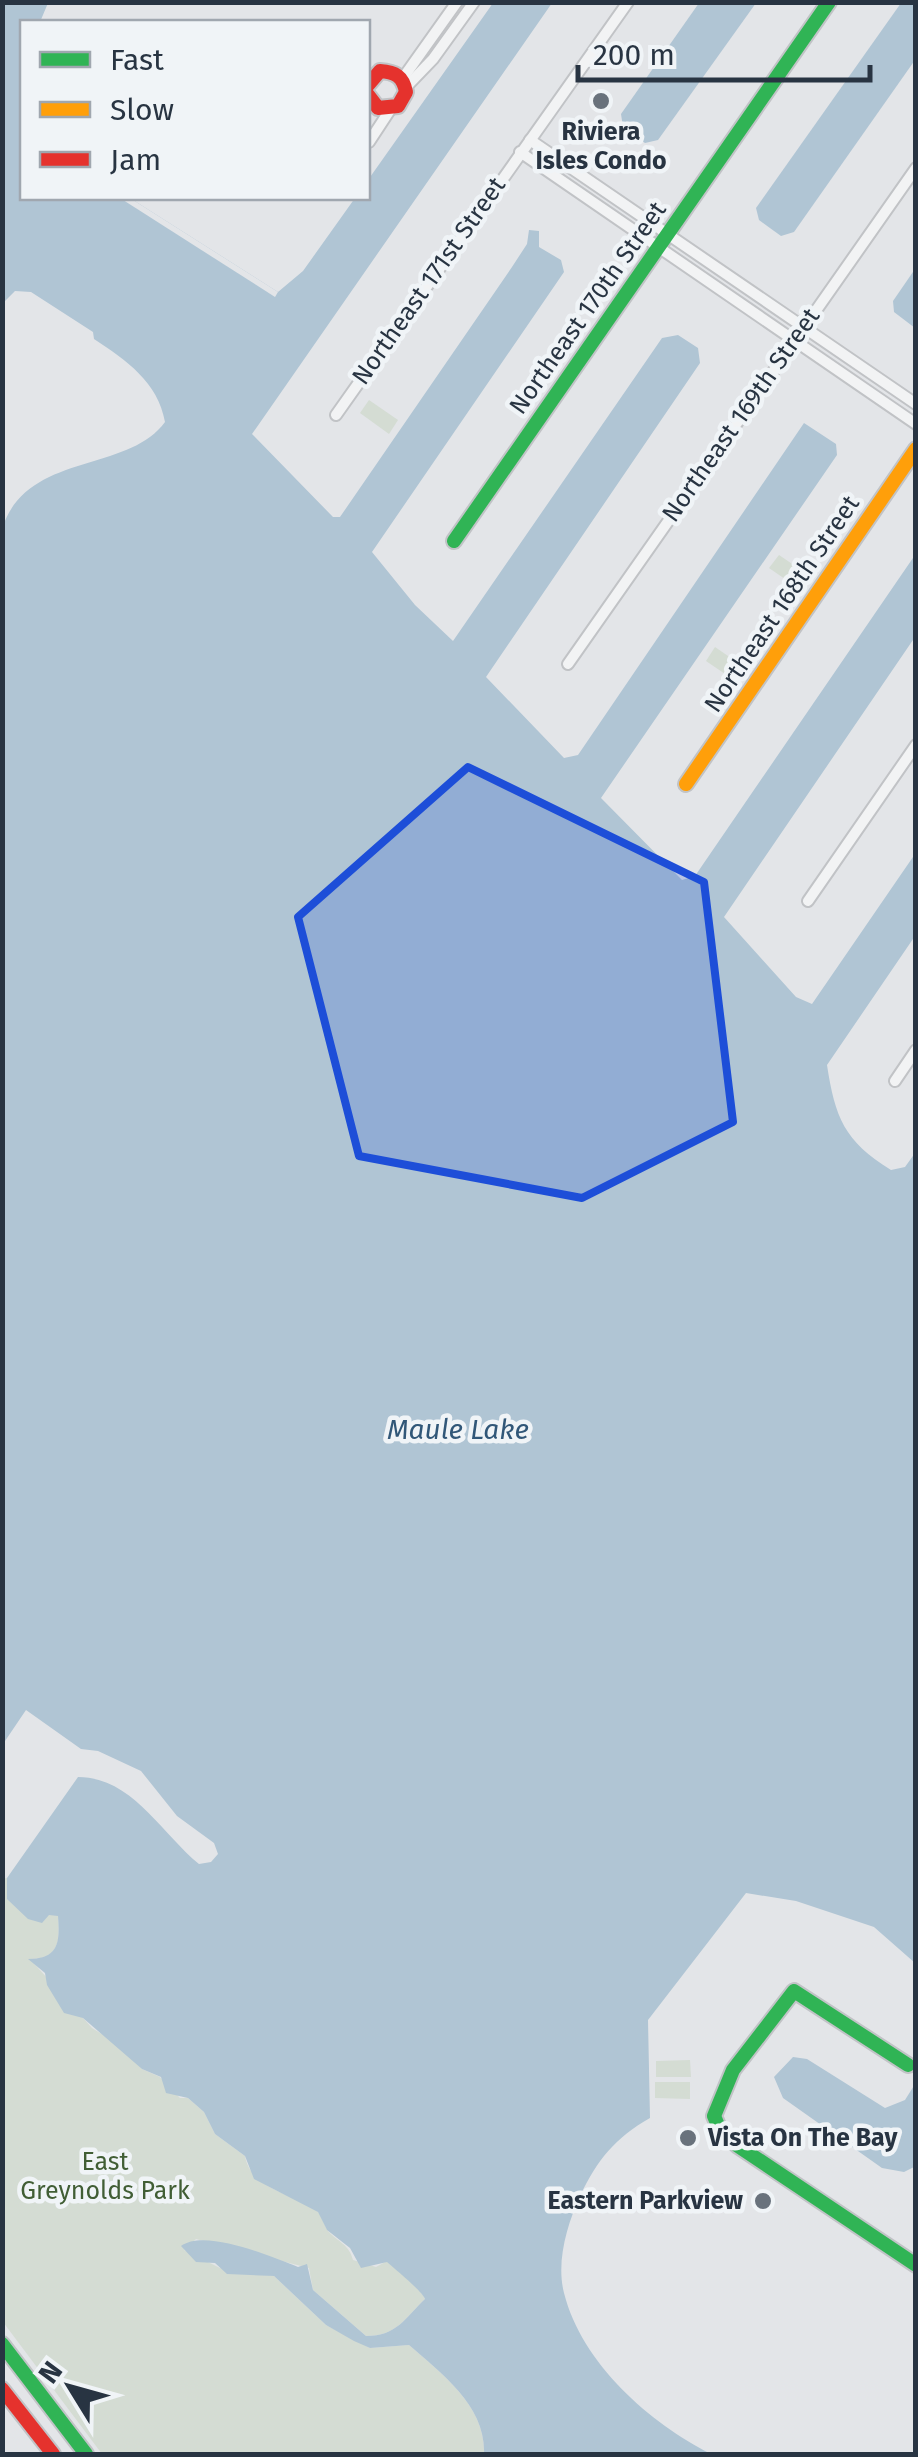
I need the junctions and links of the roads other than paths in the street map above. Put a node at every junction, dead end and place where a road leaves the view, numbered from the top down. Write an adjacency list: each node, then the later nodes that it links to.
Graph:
1 (457, 2): 5 (street)
2 (474, 2): 5 (street)
3 (628, 2): 10 (street, Northeast 171st Street)
4 (828, 2): 13 (street, Northeast 170th Street)
5 (405, 82): 6 (street); 8 (street)
6 (370, 83)
7 (370, 90): 8 (street)
8 (390, 110): 9 (street)
9 (370, 140)
10 (530, 140): 11 (street, Northeast 171st Street); 13 (street)
11 (520, 152): 14 (street); 18 (street, Northeast 171st Street)
12 (916, 168): 15 (street, Northeast 169th Street)
13 (666, 234): 14 (street, Northeast 170th Street); 15 (street)
14 (657, 247): 16 (street); 21 (street, Northeast 170th Street)
15 (802, 326): 16 (street, Northeast 169th Street); 17 (street)
16 (792, 340): 19 (street); 22 (street, Northeast 169th Street)
17 (916, 404)
18 (336, 415)
19 (916, 424)
20 (916, 449): 24 (street, Northeast 168th Street)
21 (454, 541)
22 (568, 664)
23 (916, 745): 25 (street)
24 (686, 784)
25 (808, 900)
26 (916, 1050): 27 (street)
27 (896, 1081)
28 (908, 2064): 29 (street)
29 (916, 2265)
30 (2, 2344): 33 (street)
31 (2, 2388): 32 (street)
32 (53, 2454)
33 (86, 2454)

